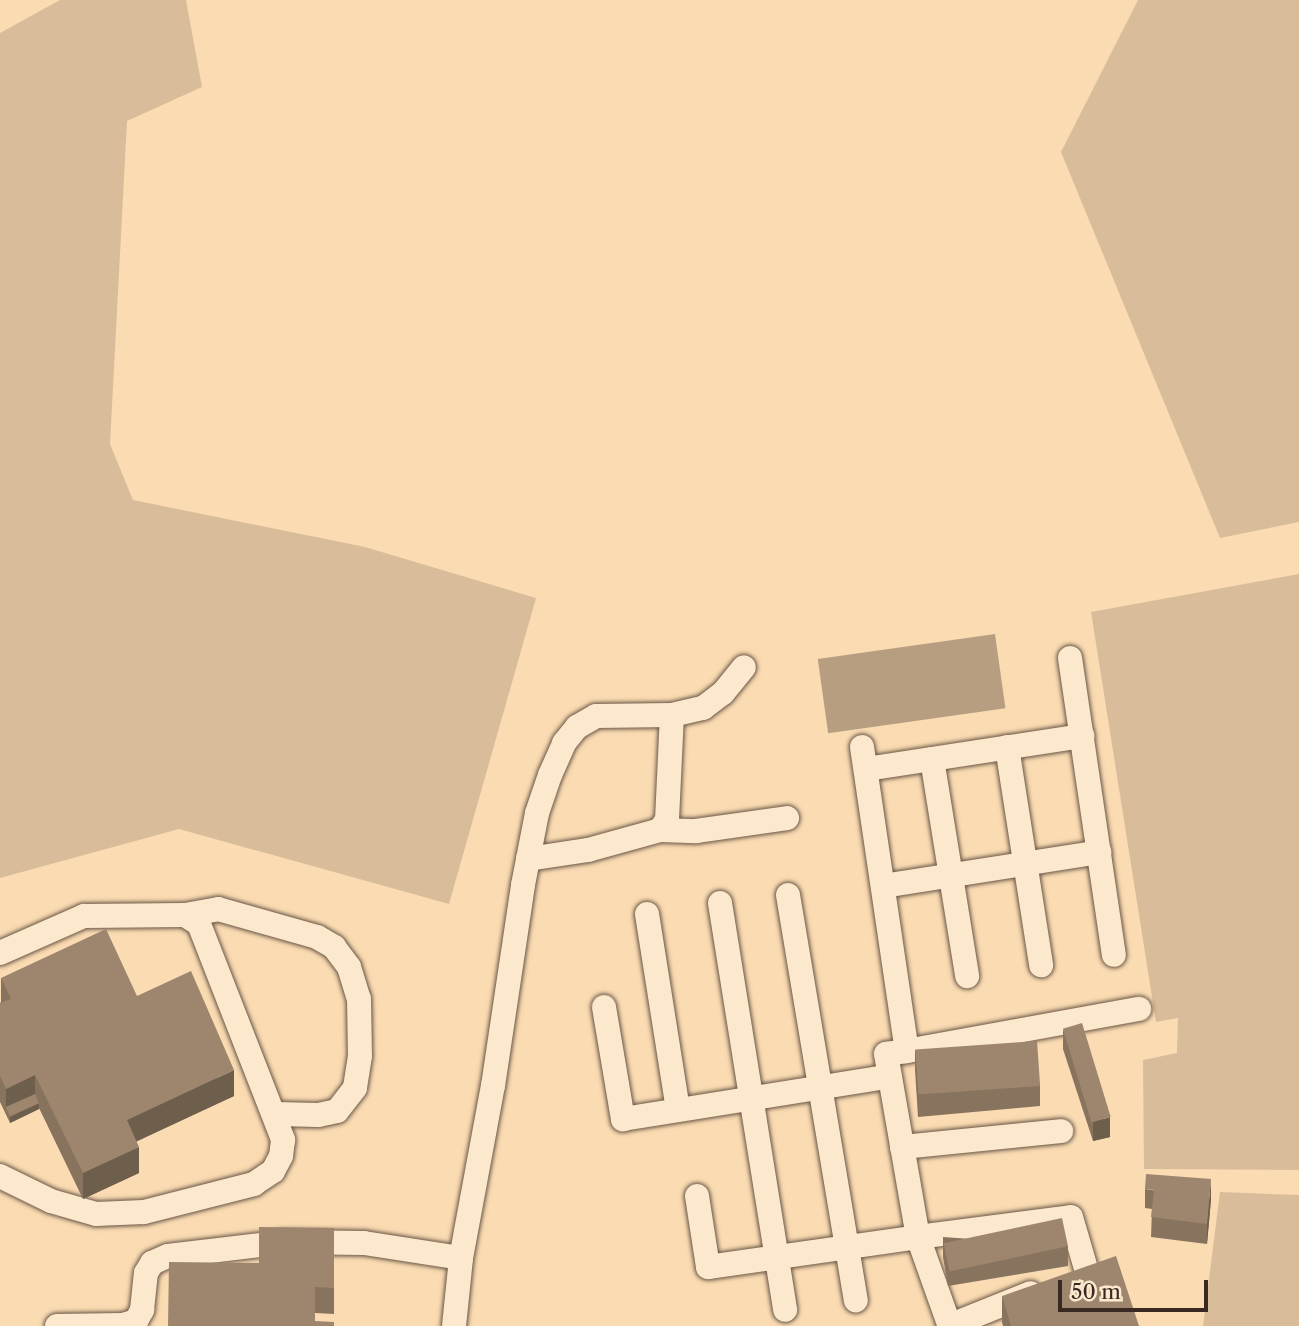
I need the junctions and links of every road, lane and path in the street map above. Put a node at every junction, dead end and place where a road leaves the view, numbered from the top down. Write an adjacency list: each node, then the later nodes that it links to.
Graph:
1 (1070, 659): 4 (lane)
2 (744, 667): 3 (lane)
3 (671, 715): 8 (lane); 10 (lane)
4 (1082, 736): 5 (lane); 9 (lane)
5 (1007, 747): 6 (lane); 11 (lane)
6 (932, 759): 12 (lane); 13 (lane)
7 (787, 818): 8 (lane)
8 (660, 830): 10 (lane)
9 (1099, 852): 11 (lane); 19 (lane)
10 (528, 859): 37 (lane)
11 (1025, 863): 12 (lane); 20 (lane)
12 (951, 875): 13 (lane); 21 (lane)
13 (883, 886): 24 (lane)
14 (788, 895): 26 (lane)
15 (720, 903): 27 (lane)
16 (647, 914): 28 (lane)
17 (185, 915): 18 (lane); 29 (lane); 29 (lane)
18 (0, 953)
19 (1114, 955)
20 (1041, 965)
21 (967, 976)
22 (604, 1007): 28 (lane)
23 (1139, 1009): 24 (lane)
24 (908, 1051): 25 (lane)
25 (890, 1076): 26 (lane); 31 (lane)
26 (822, 1087): 27 (lane); 35 (lane)
27 (751, 1098): 28 (lane); 36 (lane)
28 (678, 1110)
29 (277, 1114): 32 (lane)
30 (1061, 1131): 31 (lane)
31 (902, 1147): 34 (lane)
32 (0, 1176)
33 (697, 1196): 36 (lane)
34 (918, 1237): 35 (lane); 38 (lane); 42 (lane)
35 (847, 1246): 36 (lane); 40 (lane)
36 (776, 1254): 41 (lane)
37 (461, 1258): 43 (lane); 44 (lane)
38 (1089, 1279)
39 (1055, 1285): 42 (lane)
40 (856, 1300)
41 (785, 1310)
42 (949, 1325)
43 (57, 1326)
44 (454, 1326)

